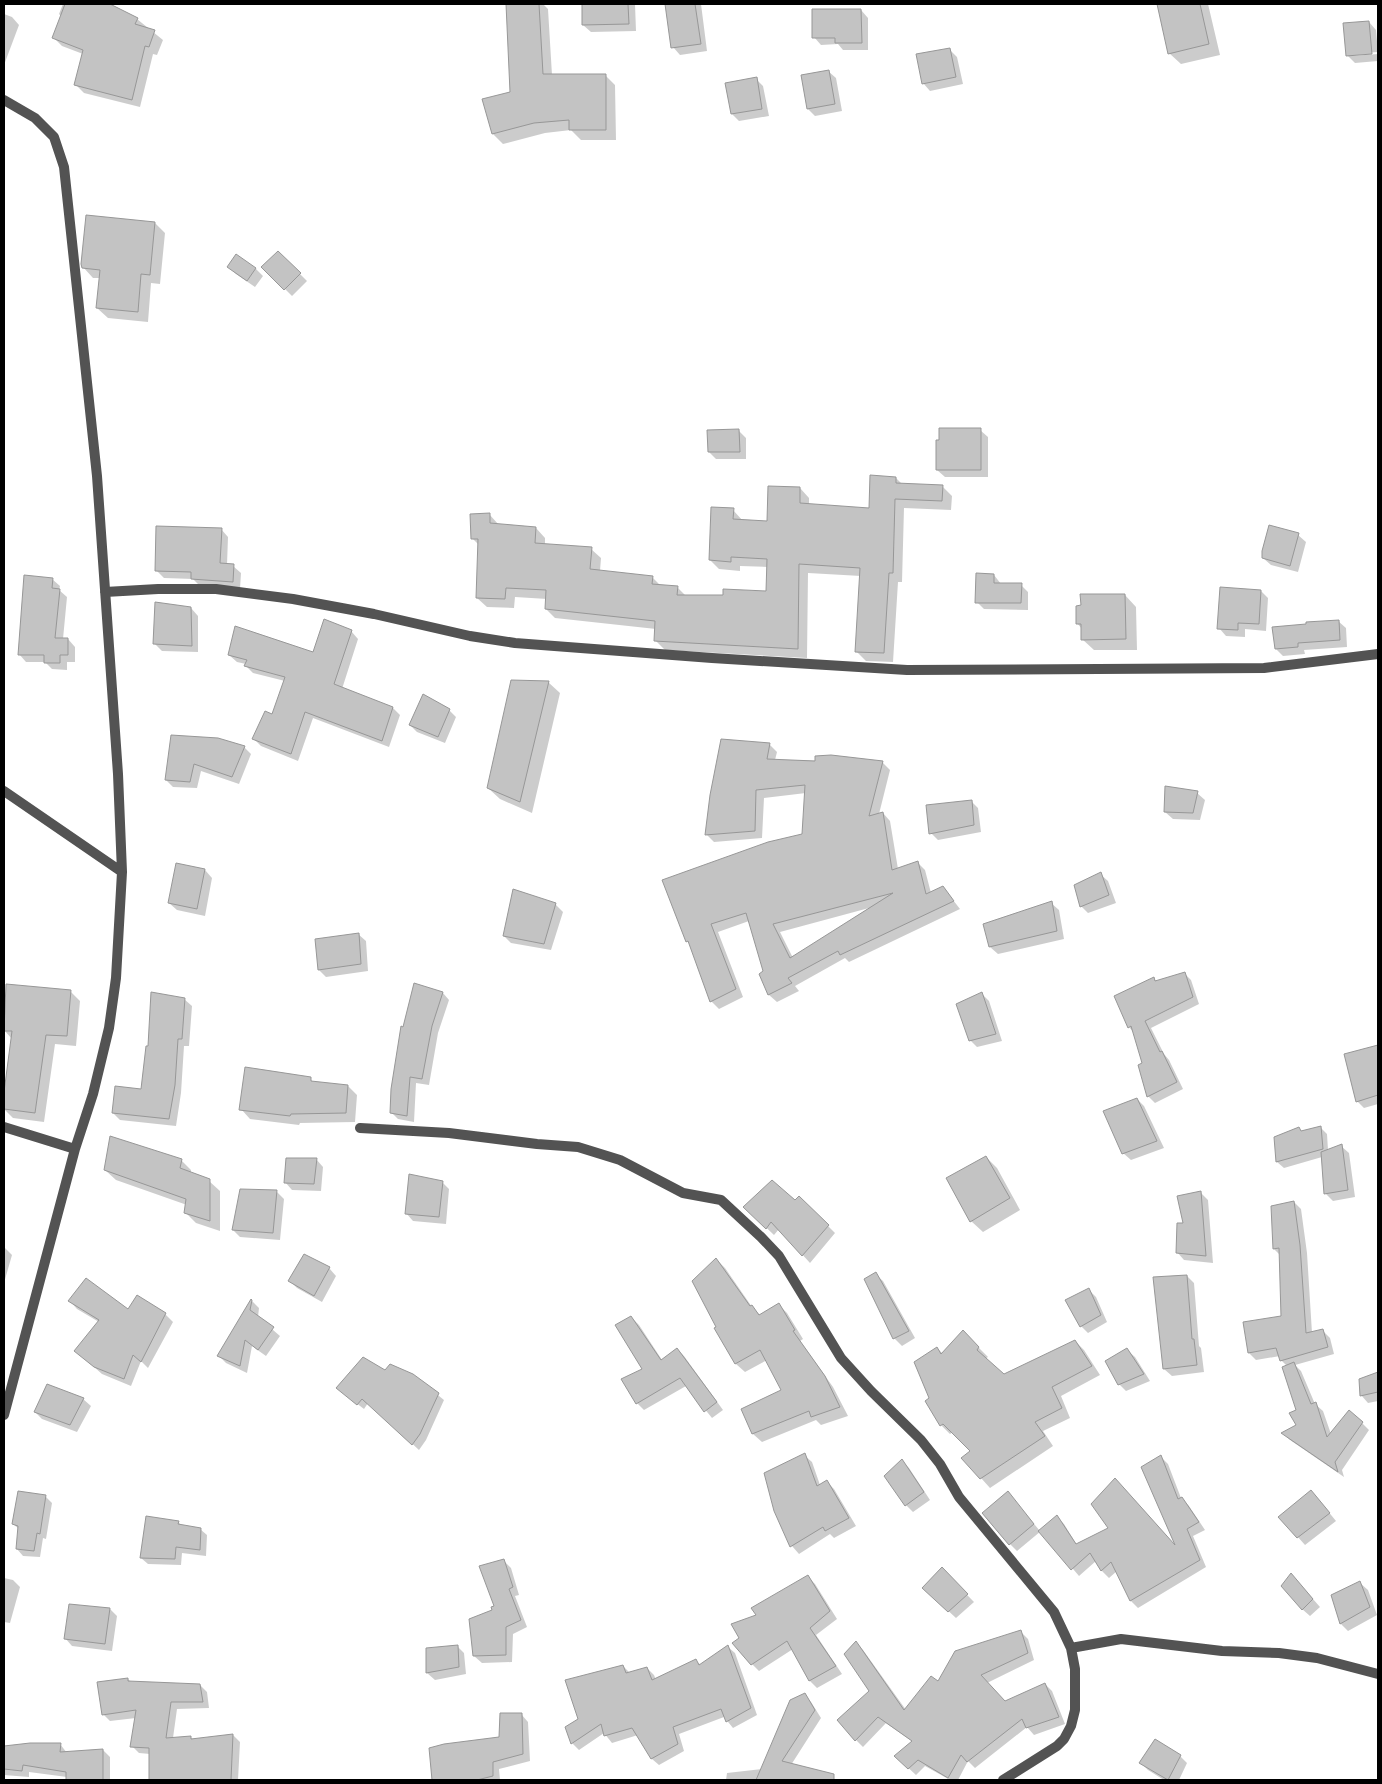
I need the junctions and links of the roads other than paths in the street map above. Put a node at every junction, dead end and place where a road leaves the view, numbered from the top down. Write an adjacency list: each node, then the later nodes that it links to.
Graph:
1 (4, 100): 2 (street)
2 (105, 592): 3 (street); 5 (street)
3 (1378, 654)
4 (4, 791): 5 (street)
5 (122, 872): 8 (street)
6 (4, 1127): 8 (street)
7 (360, 1128): 10 (street)
8 (74, 1149): 9 (street)
9 (4, 1415)
10 (1071, 1648): 11 (street); 12 (street)
11 (1378, 1674)
12 (1002, 1780)

